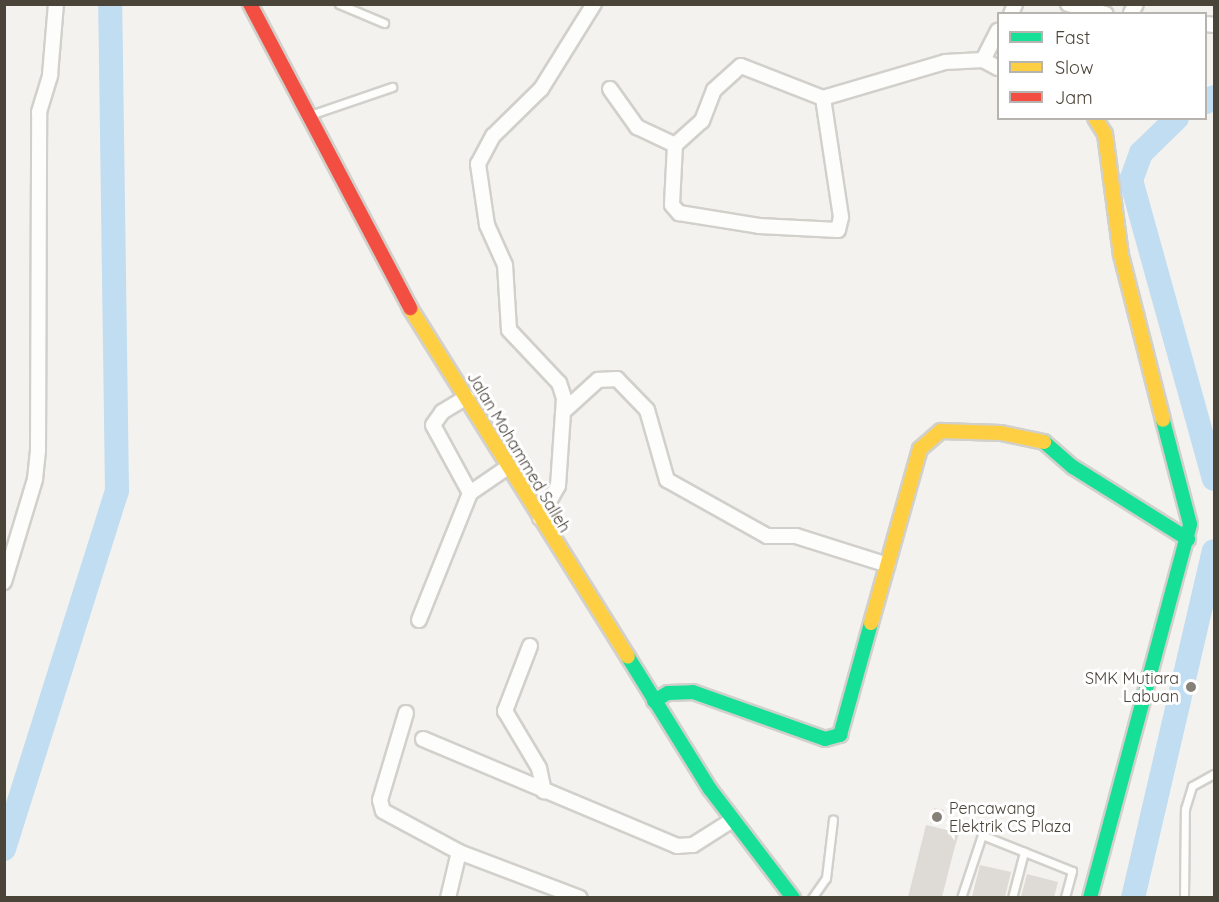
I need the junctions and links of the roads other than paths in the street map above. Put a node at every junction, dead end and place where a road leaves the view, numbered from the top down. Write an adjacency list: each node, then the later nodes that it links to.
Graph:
1 (56, 4): 24 (street)
2 (250, 4): 14 (street, Jalan Mohammed Salleh)
3 (339, 4): 7 (lane)
4 (594, 4): 18 (street)
5 (1068, 4): 6 (street)
6 (1098, 12)
7 (384, 23)
8 (997, 35): 9 (street)
9 (983, 60): 10 (street); 13 (street)
10 (997, 67)
11 (392, 87): 14 (lane)
12 (610, 88): 16 (street)
13 (823, 98): 16 (street); 16 (street)
14 (308, 116): 17 (street, Jalan Mohammed Salleh)
15 (1096, 120): 22 (street)
16 (675, 145)
17 (467, 397): 19 (street, Jalan Mohammed Salleh); 20 (street)
18 (565, 410): 21 (street); 23 (street)
19 (508, 467): 20 (street); 21 (street, Jalan Mohammed Salleh)
20 (470, 494): 25 (street)
21 (540, 518): 27 (street, Jalan Mohammed Salleh)
22 (1188, 539): 23 (street); 43 (street)
23 (888, 565): 27 (street)
24 (4, 582)
25 (419, 620)
26 (530, 646): 31 (street)
27 (654, 701): 33 (street, Jalan Mohammed Salleh)
28 (406, 713): 34 (street)
29 (423, 739): 31 (street)
30 (1215, 774): 44 (lane)
31 (544, 790): 33 (street)
32 (833, 819): 39 (lane)
33 (731, 821): 38 (street, Jalan Mohammed Salleh)
34 (459, 852): 36 (street); 37 (street)
35 (1024, 852): 40 (lane); 41 (lane); 42 (lane)
36 (448, 897)
37 (580, 897)
38 (793, 897)
39 (812, 897)
40 (961, 897)
41 (1012, 897)
42 (1065, 897)
43 (1090, 897)
44 (1184, 897)

